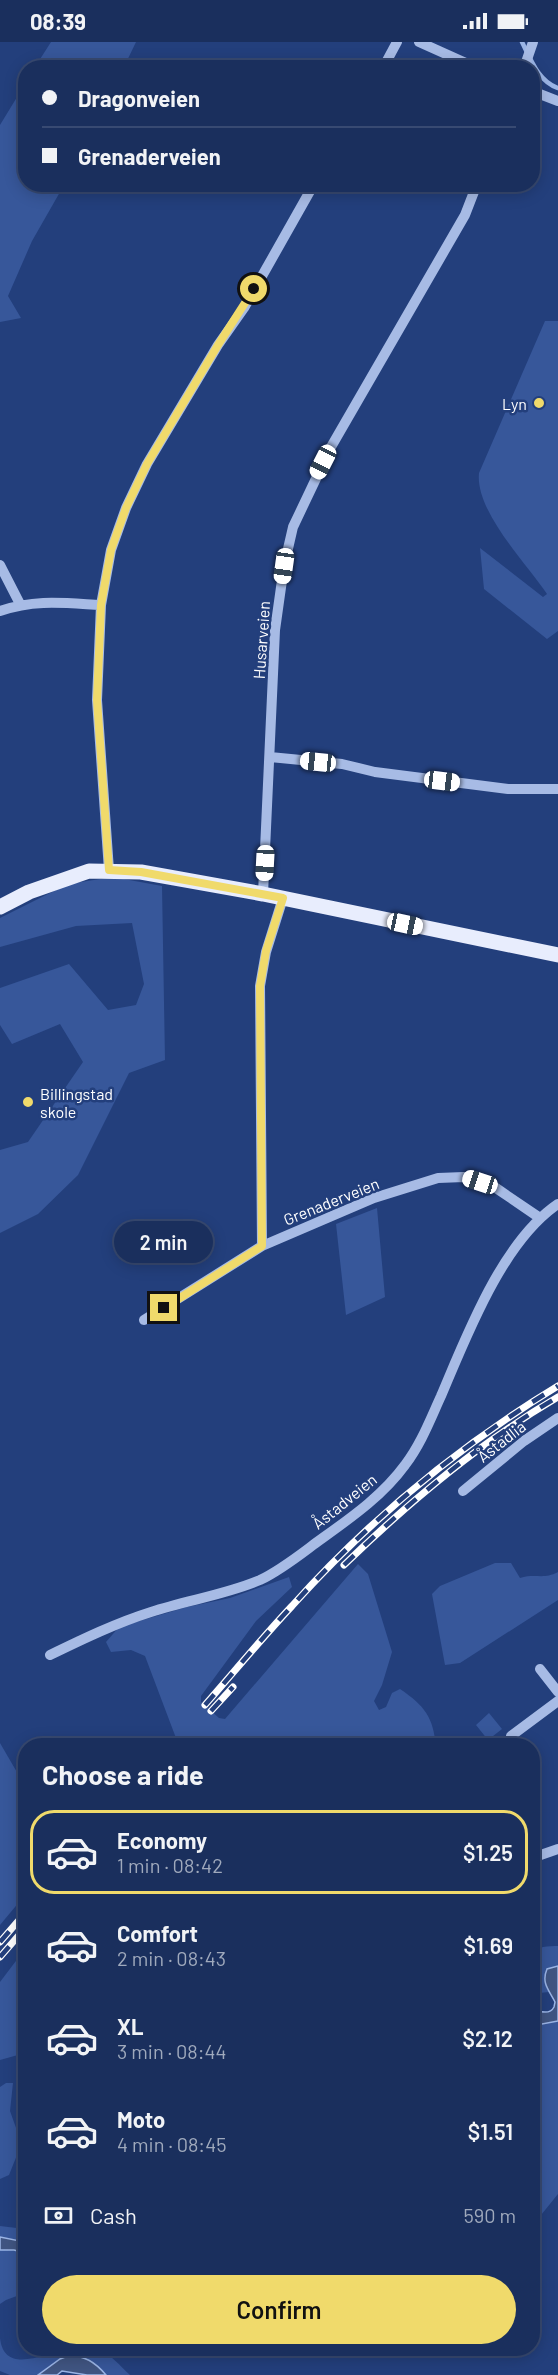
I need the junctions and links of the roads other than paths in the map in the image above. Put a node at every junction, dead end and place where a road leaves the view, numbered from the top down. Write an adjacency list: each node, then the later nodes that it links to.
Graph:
1 (397, 42): 4 (street)
2 (419, 42): 5 (street)
3 (533, 42): 6 (street)
4 (387, 60)
5 (459, 60)
6 (527, 60)
7 (540, 94): 8 (street)
8 (558, 101)
9 (309, 192): 13 (street)
10 (474, 192): 15 (street, Husarveien)
11 (0, 565): 12 (street)
12 (20, 604): 13 (street); 14 (street)
13 (101, 605): 17 (street)
14 (0, 611)
15 (270, 757): 16 (street); 18 (street, Husarveien)
16 (558, 789)
17 (109, 870): 18 (main road); 20 (main road)
18 (263, 894): 19 (main road)
19 (283, 898): 21 (main road); 24 (street)
20 (0, 907)
21 (558, 955)
22 (558, 1204): 23 (street, Åstadveien)
23 (540, 1218): 24 (street, Grenaderveien); 28 (street, Åstadveien)
24 (262, 1246): 25 (street, Grenaderveien)
25 (144, 1320)
26 (558, 1418): 27 (street, Åstadlia)
27 (463, 1491)
28 (50, 1655)
29 (540, 1669): 30 (street)
30 (558, 1692)
31 (558, 1701): 32 (street)
32 (511, 1736)
33 (558, 1849): 34 (street)
34 (540, 1855)

